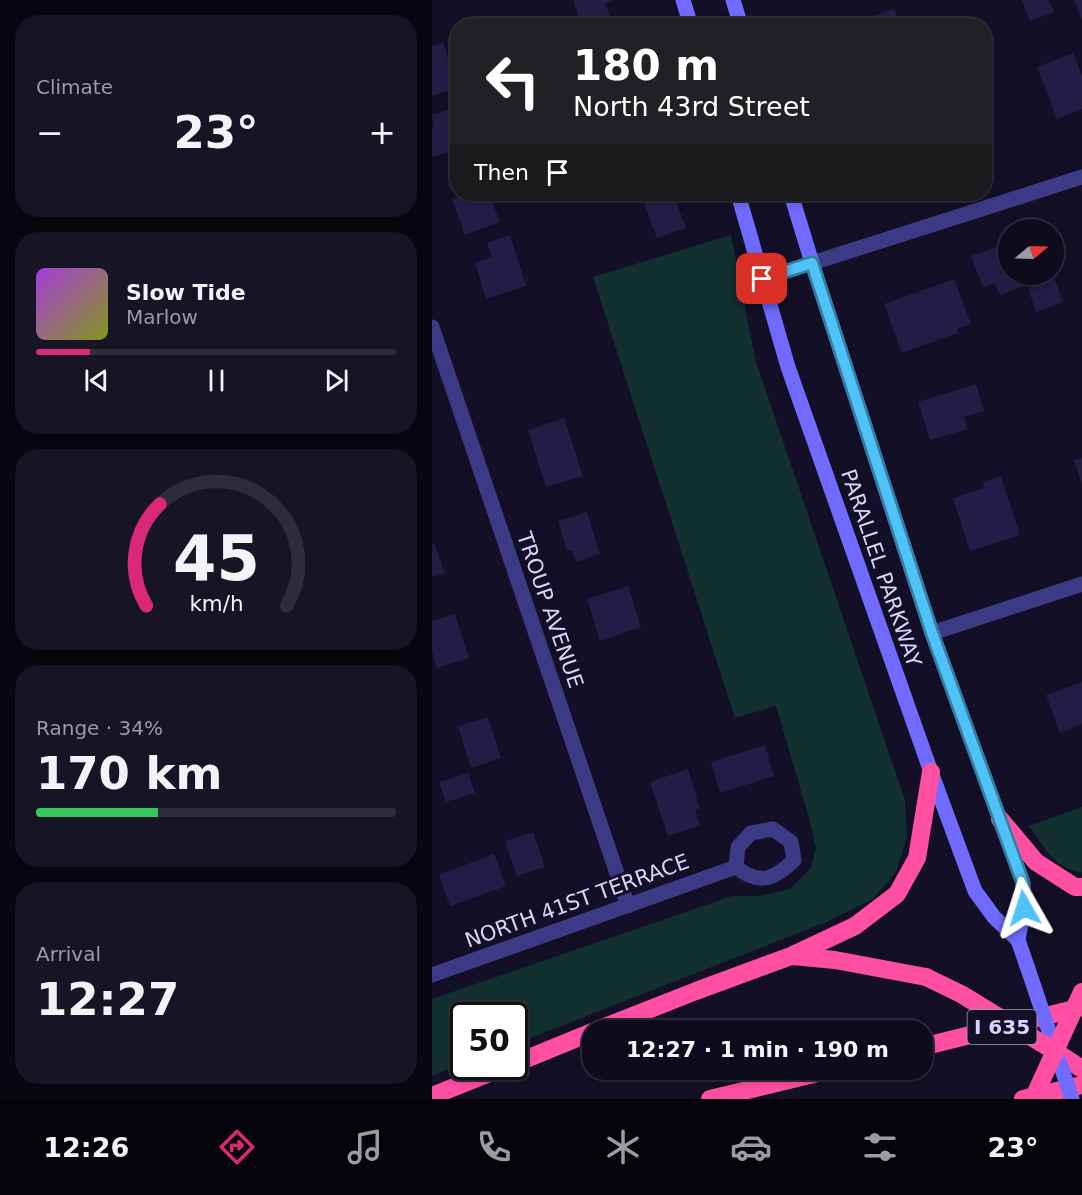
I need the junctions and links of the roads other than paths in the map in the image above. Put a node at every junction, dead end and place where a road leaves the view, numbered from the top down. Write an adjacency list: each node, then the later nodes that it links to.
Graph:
1 (682, 0): 3 (main road)
2 (733, 0): 4 (main road)
3 (688, 18)
4 (739, 18)
5 (1082, 177): 8 (street)
6 (740, 201): 9 (main road, PARALLEL PARKWAY)
7 (793, 201): 8 (main road, PARALLEL PARKWAY)
8 (812, 263): 9 (street); 12 (main road, PARALLEL PARKWAY)
9 (762, 279): 13 (main road, PARALLEL PARKWAY)
10 (432, 327): 17 (street, TROUP AVENUE)
11 (1082, 584): 12 (street)
12 (932, 633): 14 (main road, PARALLEL PARKWAY)
13 (931, 772): 18 (main road, PARALLEL PARKWAY); 19 (highway)
14 (1000, 819): 16 (highway); 18 (main road, PARALLEL PARKWAY)
15 (736, 867): 17 (street, NORTH 41ST TERRACE)
16 (1082, 887)
17 (628, 906): 20 (street, NORTH 41ST TERRACE)
18 (1018, 940): 26 (main road, PARALLEL PARKWAY, bridge)
19 (791, 956): 23 (highway); 26 (highway, bridge)
20 (432, 975)
21 (1082, 992): 26 (highway, bridge)
22 (1082, 1007): 25 (highway, I 635)
23 (622, 1020)
24 (582, 1036): 27 (highway)
25 (933, 1044)
26 (1056, 1052): 28 (highway); 35 (highway, bridge); 36 (main road, PARALLEL PARKWAY, bridge)
27 (528, 1058)
28 (1082, 1069)
29 (472, 1080): 32 (highway)
30 (789, 1080): 33 (highway)
31 (1082, 1084): 34 (highway)
32 (432, 1096)
33 (710, 1099)
34 (1023, 1099)
35 (1033, 1099)
36 (1072, 1099)

